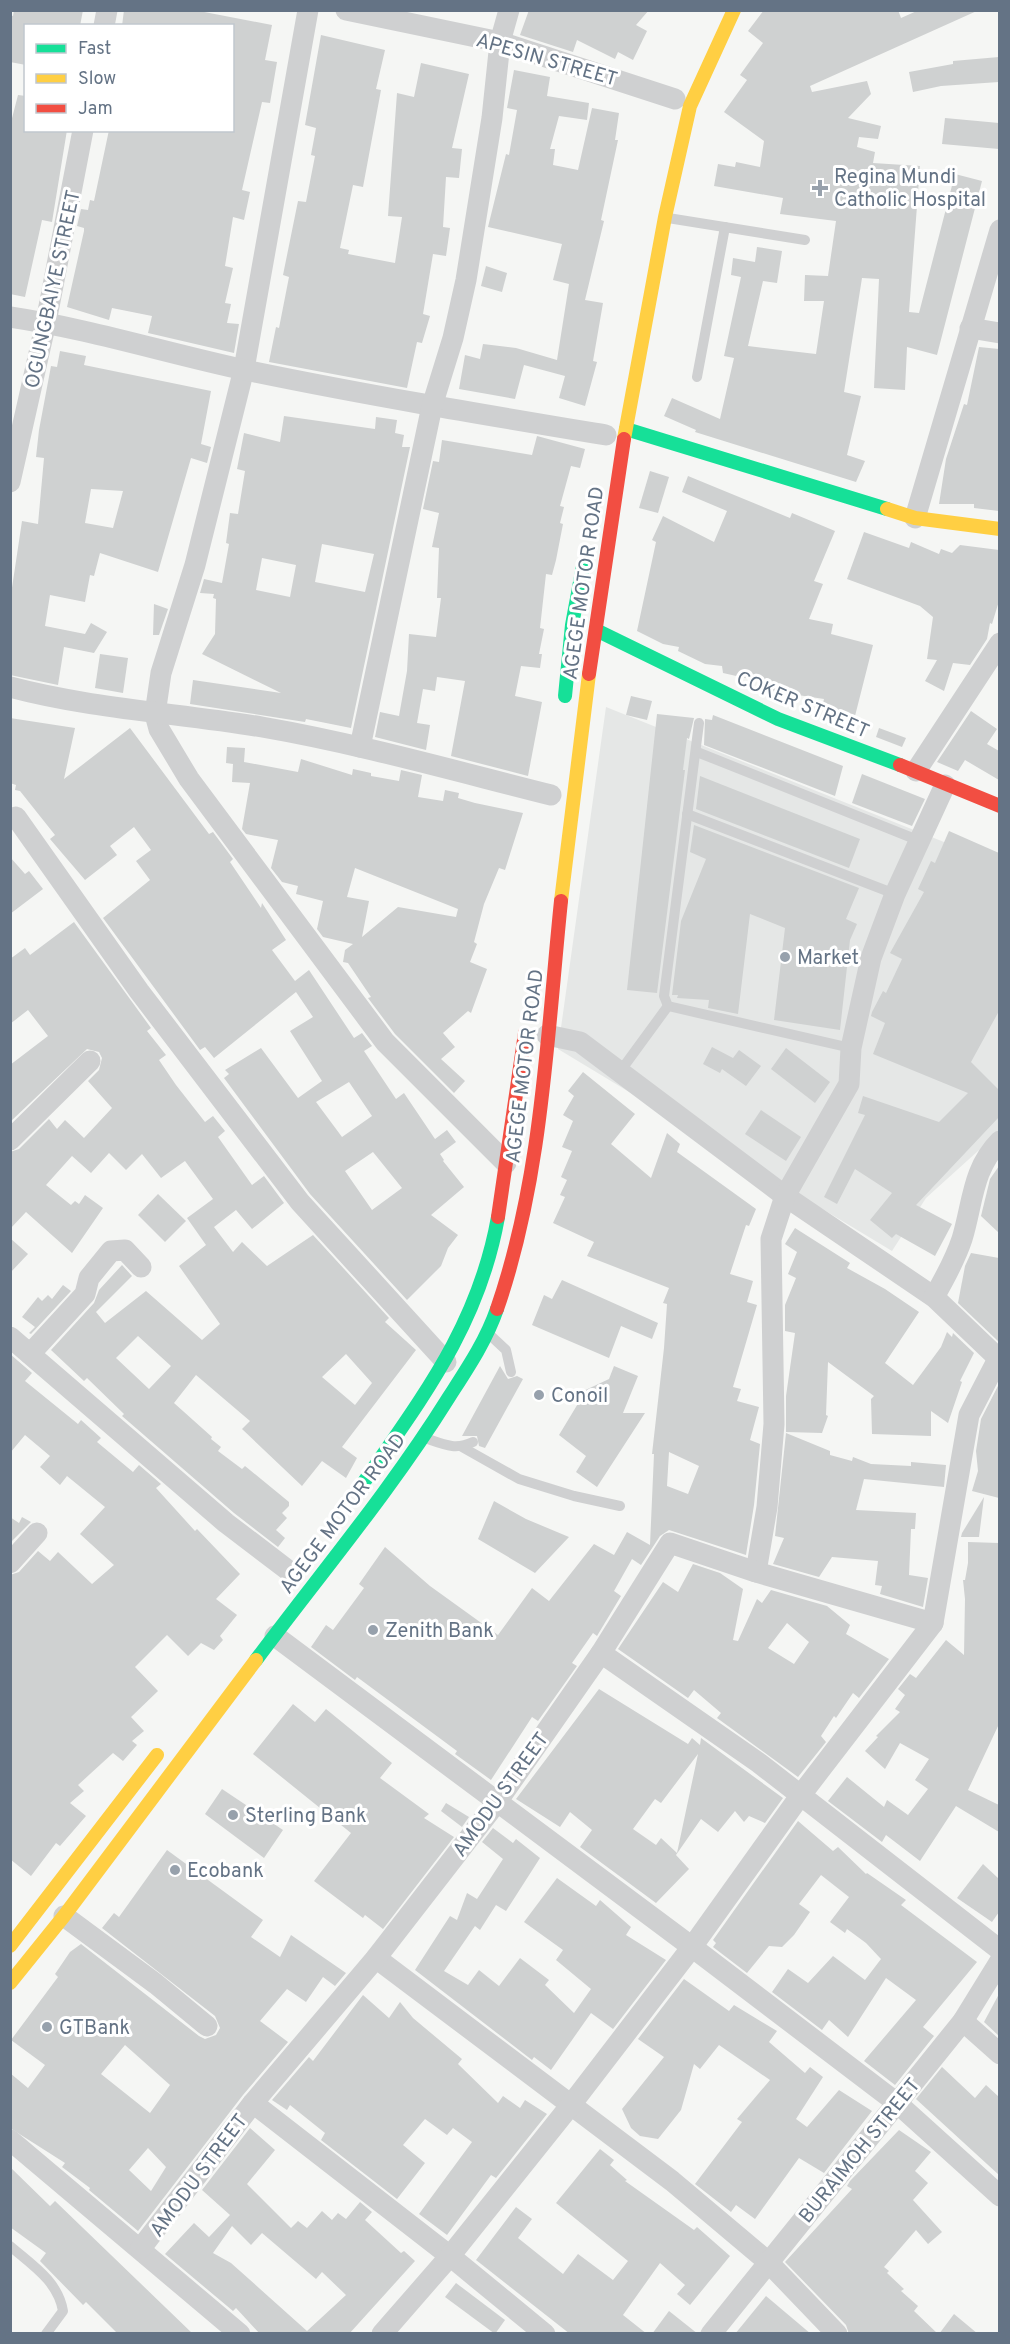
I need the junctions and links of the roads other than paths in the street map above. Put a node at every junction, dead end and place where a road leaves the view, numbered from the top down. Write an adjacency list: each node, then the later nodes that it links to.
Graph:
1 (308, 10): 16 (street)
2 (346, 10): 5 (street, APESIN STREET)
3 (509, 10): 5 (street)
4 (734, 10): 8 (main road, AGEGE MOTOR ROAD)
5 (500, 42): 6 (street, APESIN STREET); 18 (street)
6 (676, 99)
7 (83, 132): 13 (street, OGUNGBAIYE STREET)
8 (665, 217): 9 (lane); 19 (main road, AGEGE MOTOR ROAD)
9 (725, 227): 11 (lane); 17 (lane)
10 (999, 230): 14 (street)
11 (805, 240)
12 (10, 317): 13 (street)
13 (46, 322): 16 (street); 20 (street, OGUNGBAIYE STREET)
14 (970, 328): 15 (street); 21 (street)
15 (999, 333)
16 (244, 369): 18 (street); 29 (street)
17 (697, 377)
18 (432, 406): 19 (street); 31 (street)
19 (611, 434): 21 (main road); 25 (main road, AGEGE MOTOR ROAD)
20 (10, 482)
21 (915, 518): 22 (main road)
22 (999, 529)
23 (585, 551): 24 (main road, AGEGE MOTOR ROAD)
24 (572, 625): 25 (street); 28 (main road, AGEGE MOTOR ROAD)
25 (596, 630): 33 (main road, COKER STREET); 43 (main road, AGEGE MOTOR ROAD)
26 (999, 643): 33 (street)
27 (10, 687): 29 (street)
28 (563, 710)
29 (155, 714): 31 (street); 49 (street)
30 (699, 723): 32 (lane)
31 (360, 747): 35 (street)
32 (697, 752): 37 (lane); 39 (lane)
33 (916, 771): 34 (main road, COKER STREET)
34 (945, 785): 36 (main road, COKER STREET); 39 (street)
35 (551, 795)
36 (999, 806)
37 (687, 814): 40 (lane); 41 (lane)
38 (16, 817): 57 (street)
39 (920, 841): 40 (street)
40 (895, 894): 44 (street)
41 (668, 1006): 44 (lane); 46 (lane)
42 (527, 1017): 49 (main road, AGEGE MOTOR ROAD)
43 (548, 1035): 46 (street); 53 (main road, AGEGE MOTOR ROAD)
44 (850, 1048): 50 (street)
45 (90, 1061): 47 (street)
46 (619, 1073): 50 (street)
47 (10, 1140)
48 (999, 1141): 52 (street)
49 (506, 1163): 57 (main road, AGEGE MOTOR ROAD)
50 (785, 1196): 52 (street); 66 (street)
51 (141, 1267): 55 (street)
52 (934, 1297): 56 (street)
53 (489, 1334): 58 (lane); 59 (main road, AGEGE MOTOR ROAD)
54 (10, 1337): 55 (street)
55 (30, 1354): 67 (street)
56 (999, 1357): 68 (street)
57 (446, 1362): 62 (main road, AGEGE MOTOR ROAD)
58 (511, 1372)
59 (424, 1437): 61 (lane); 69 (main road, AGEGE MOTOR ROAD)
60 (473, 1442): 61 (lane)
61 (462, 1447): 63 (lane)
62 (354, 1496)
63 (620, 1506)
64 (37, 1533): 65 (street)
65 (10, 1563)
66 (756, 1572): 68 (street, AMODU STREET); 70 (street, AMODU STREET)
67 (293, 1574)
68 (933, 1623): 72 (street)
69 (275, 1636): 73 (street); 74 (main road, AGEGE MOTOR ROAD)
70 (601, 1653): 72 (street); 73 (street, AMODU STREET)
71 (169, 1739): 75 (main road)
72 (800, 1796): 76 (street); 77 (street)
73 (496, 1803): 76 (street); 78 (street, AMODU STREET)
74 (64, 1916): 80 (main road, AGEGE MOTOR ROAD); 82 (street)
75 (10, 1946)
76 (692, 1947): 85 (street); 86 (street)
77 (999, 1950)
78 (376, 1958): 84 (street, AMODU STREET); 86 (street)
79 (999, 1961): 81 (street, BURAIMOH STREET)
80 (10, 1983)
81 (963, 2021): 83 (street); 85 (street, BURAIMOH STREET)
82 (207, 2026)
83 (999, 2054)
84 (253, 2103): 90 (street, AMODU STREET); 91 (street)
85 (897, 2103): 88 (street); 92 (street, BURAIMOH STREET)
86 (570, 2106): 91 (street); 92 (street)
87 (10, 2140): 90 (street)
88 (999, 2196)
89 (10, 2246): 93 (lane)
90 (141, 2248): 94 (street)
91 (450, 2256): 95 (street); 96 (street)
92 (767, 2261): 97 (street, BURAIMOH STREET); 98 (street)
93 (46, 2334)
94 (240, 2334)
95 (382, 2334)
96 (545, 2334)
97 (711, 2334)
98 (837, 2334)

